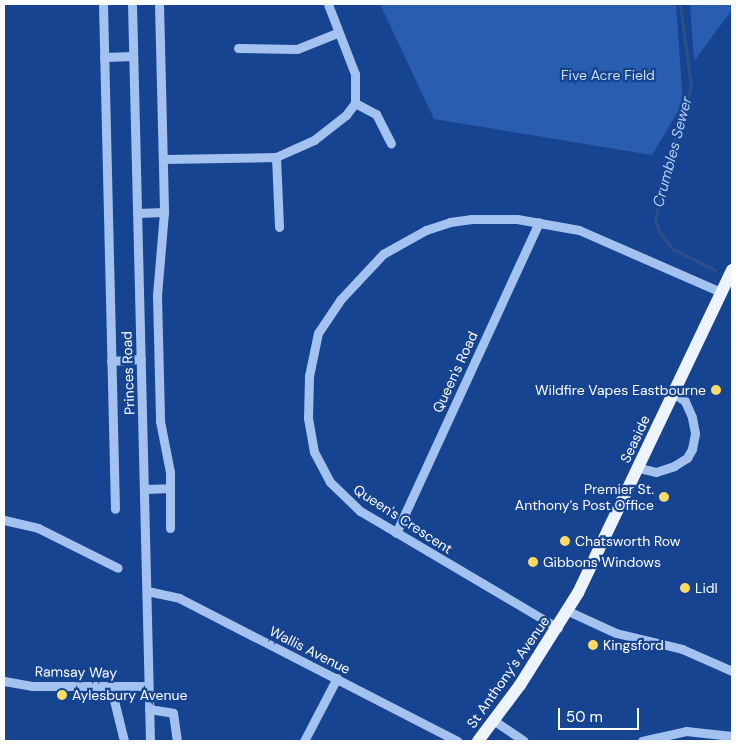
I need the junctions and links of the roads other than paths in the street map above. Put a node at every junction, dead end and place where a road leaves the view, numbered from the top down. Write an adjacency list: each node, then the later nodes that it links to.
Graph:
1 (103, 4): 7 (street, Princes Road)
2 (132, 4): 8 (street, Princes Road)
3 (159, 4): 12 (street)
4 (328, 4): 5 (street)
5 (337, 33): 6 (street); 9 (street)
6 (238, 48)
7 (104, 56): 8 (street); 20 (street, Princes Road)
8 (134, 56): 14 (street, Princes Road)
9 (355, 103): 10 (street); 11 (street)
10 (391, 143)
11 (276, 157): 12 (street); 16 (street)
12 (164, 159): 13 (street)
13 (164, 212): 14 (street); 23 (street)
14 (137, 213): 19 (street, Princes Road)
15 (539, 222): 18 (street, Queen's Crescent); 28 (street, Queen's Road); 28 (street, Queen's Crescent)
16 (279, 227)
17 (732, 270): 18 (main road, Seaside)
18 (721, 292): 21 (main road, Seaside)
19 (141, 359): 20 (street); 24 (street, Princes Road)
20 (111, 361): 25 (street, Princes Road)
21 (673, 393): 22 (main road, Seaside); 22 (street)
22 (639, 468): 31 (main road, Seaside)
23 (170, 488): 24 (street); 27 (street)
24 (145, 489): 30 (street, Princes Road)
25 (114, 509)
26 (4, 520): 29 (street)
27 (170, 528)
28 (396, 533): 31 (street, Queen's Crescent)
29 (118, 568)
30 (147, 590): 33 (street, Wallis Avenue); 35 (street, Princes Road)
31 (563, 619): 32 (street, Queen's Crescent); 38 (main road, St Anthony's Avenue)
32 (732, 671)
33 (336, 678): 43 (street); 44 (street, Wallis Avenue)
34 (4, 681): 36 (street, Ramsay Way)
35 (148, 686): 36 (street, Ramsay Way); 37 (street, Princes Road)
36 (111, 688): 40 (street)
37 (149, 709): 41 (street, Princes Road); 42 (street)
38 (493, 720): 45 (main road, St Anthony's Avenue); 46 (street)
39 (732, 736): 47 (street)
40 (124, 741)
41 (150, 741)
42 (177, 741)
43 (304, 741)
44 (457, 741)
45 (478, 741)
46 (524, 741)
47 (642, 741)

